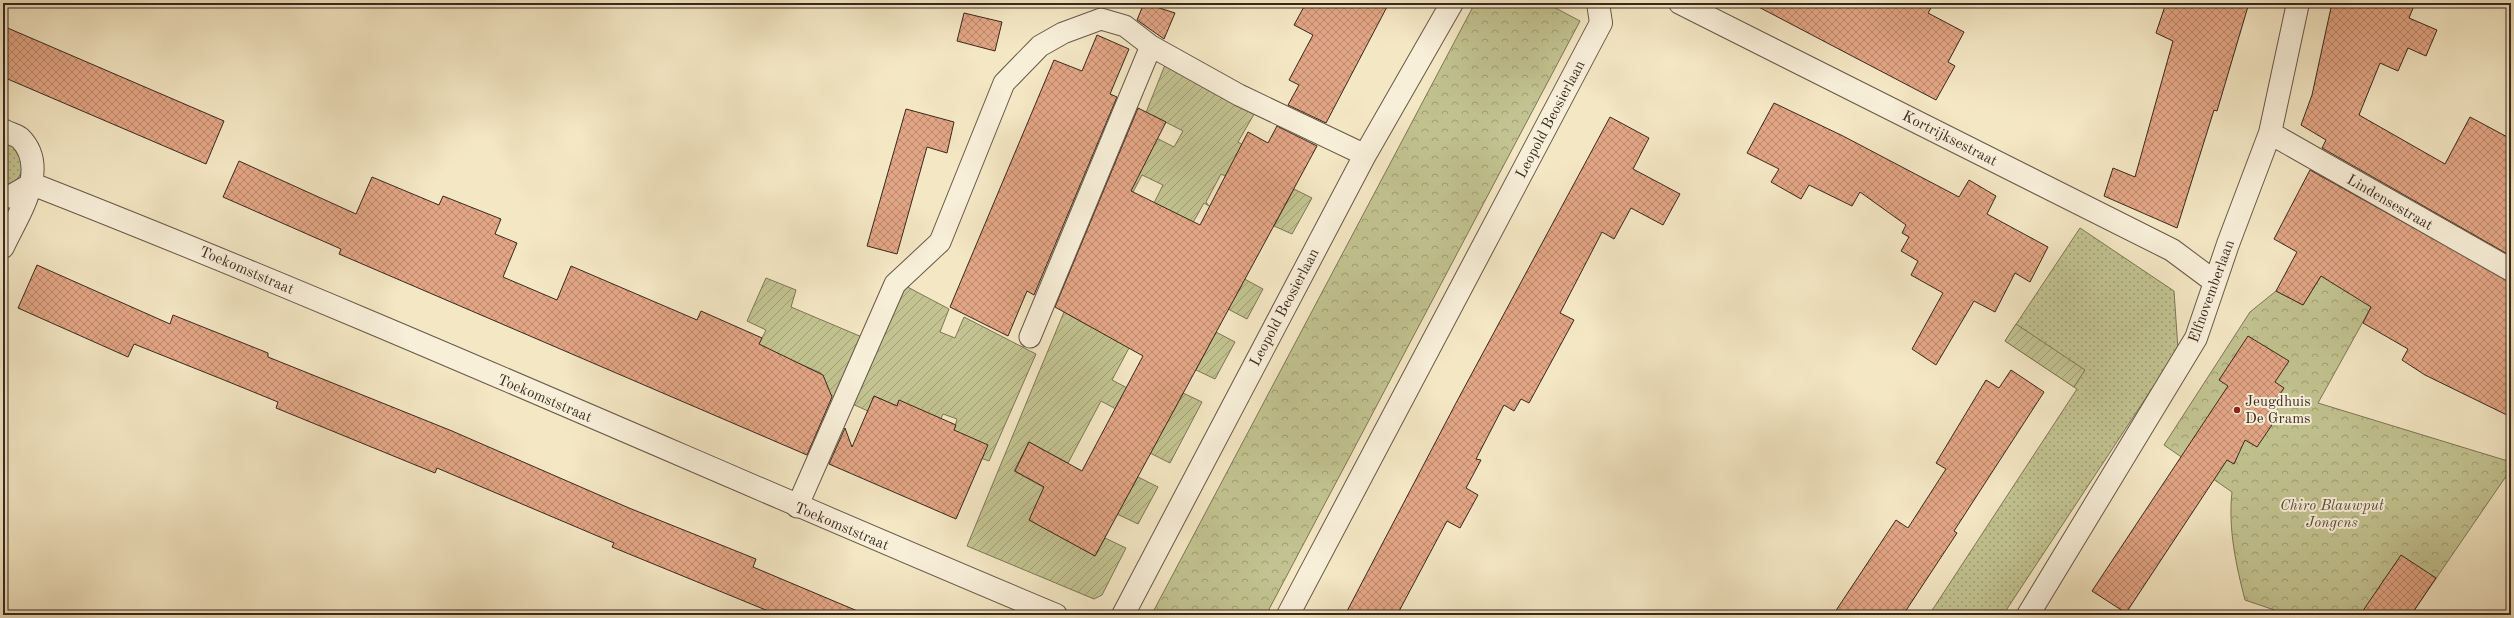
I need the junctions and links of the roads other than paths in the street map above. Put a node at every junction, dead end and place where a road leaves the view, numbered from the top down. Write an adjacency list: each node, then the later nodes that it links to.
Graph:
1 (1452, 3): 8 (street, Leopold Beosierlaan)
2 (1598, 3): 18 (street, Leopold Beosierlaan)
3 (1680, 3): 13 (street, Kortrijksestraat)
4 (2298, 3): 7 (street, Elfnovemberlaan)
5 (1151, 46): 8 (lane); 14 (lane); 15 (lane)
6 (3, 130): 9 (street)
7 (2270, 133): 12 (street, Lindensestraat); 13 (street, Elfnovemberlaan)
8 (1365, 155): 17 (street, Leopold Beosierlaan)
9 (32, 184): 10 (street); 11 (street); 15 (street, Toekomststraat)
10 (3, 197)
11 (3, 248)
12 (2511, 270)
13 (2215, 282): 19 (street, Elfnovemberlaan)
14 (1030, 337)
15 (797, 507): 16 (street, Toekomststraat)
16 (1056, 615)
17 (1123, 615)
18 (1288, 615)
19 (2028, 615)

